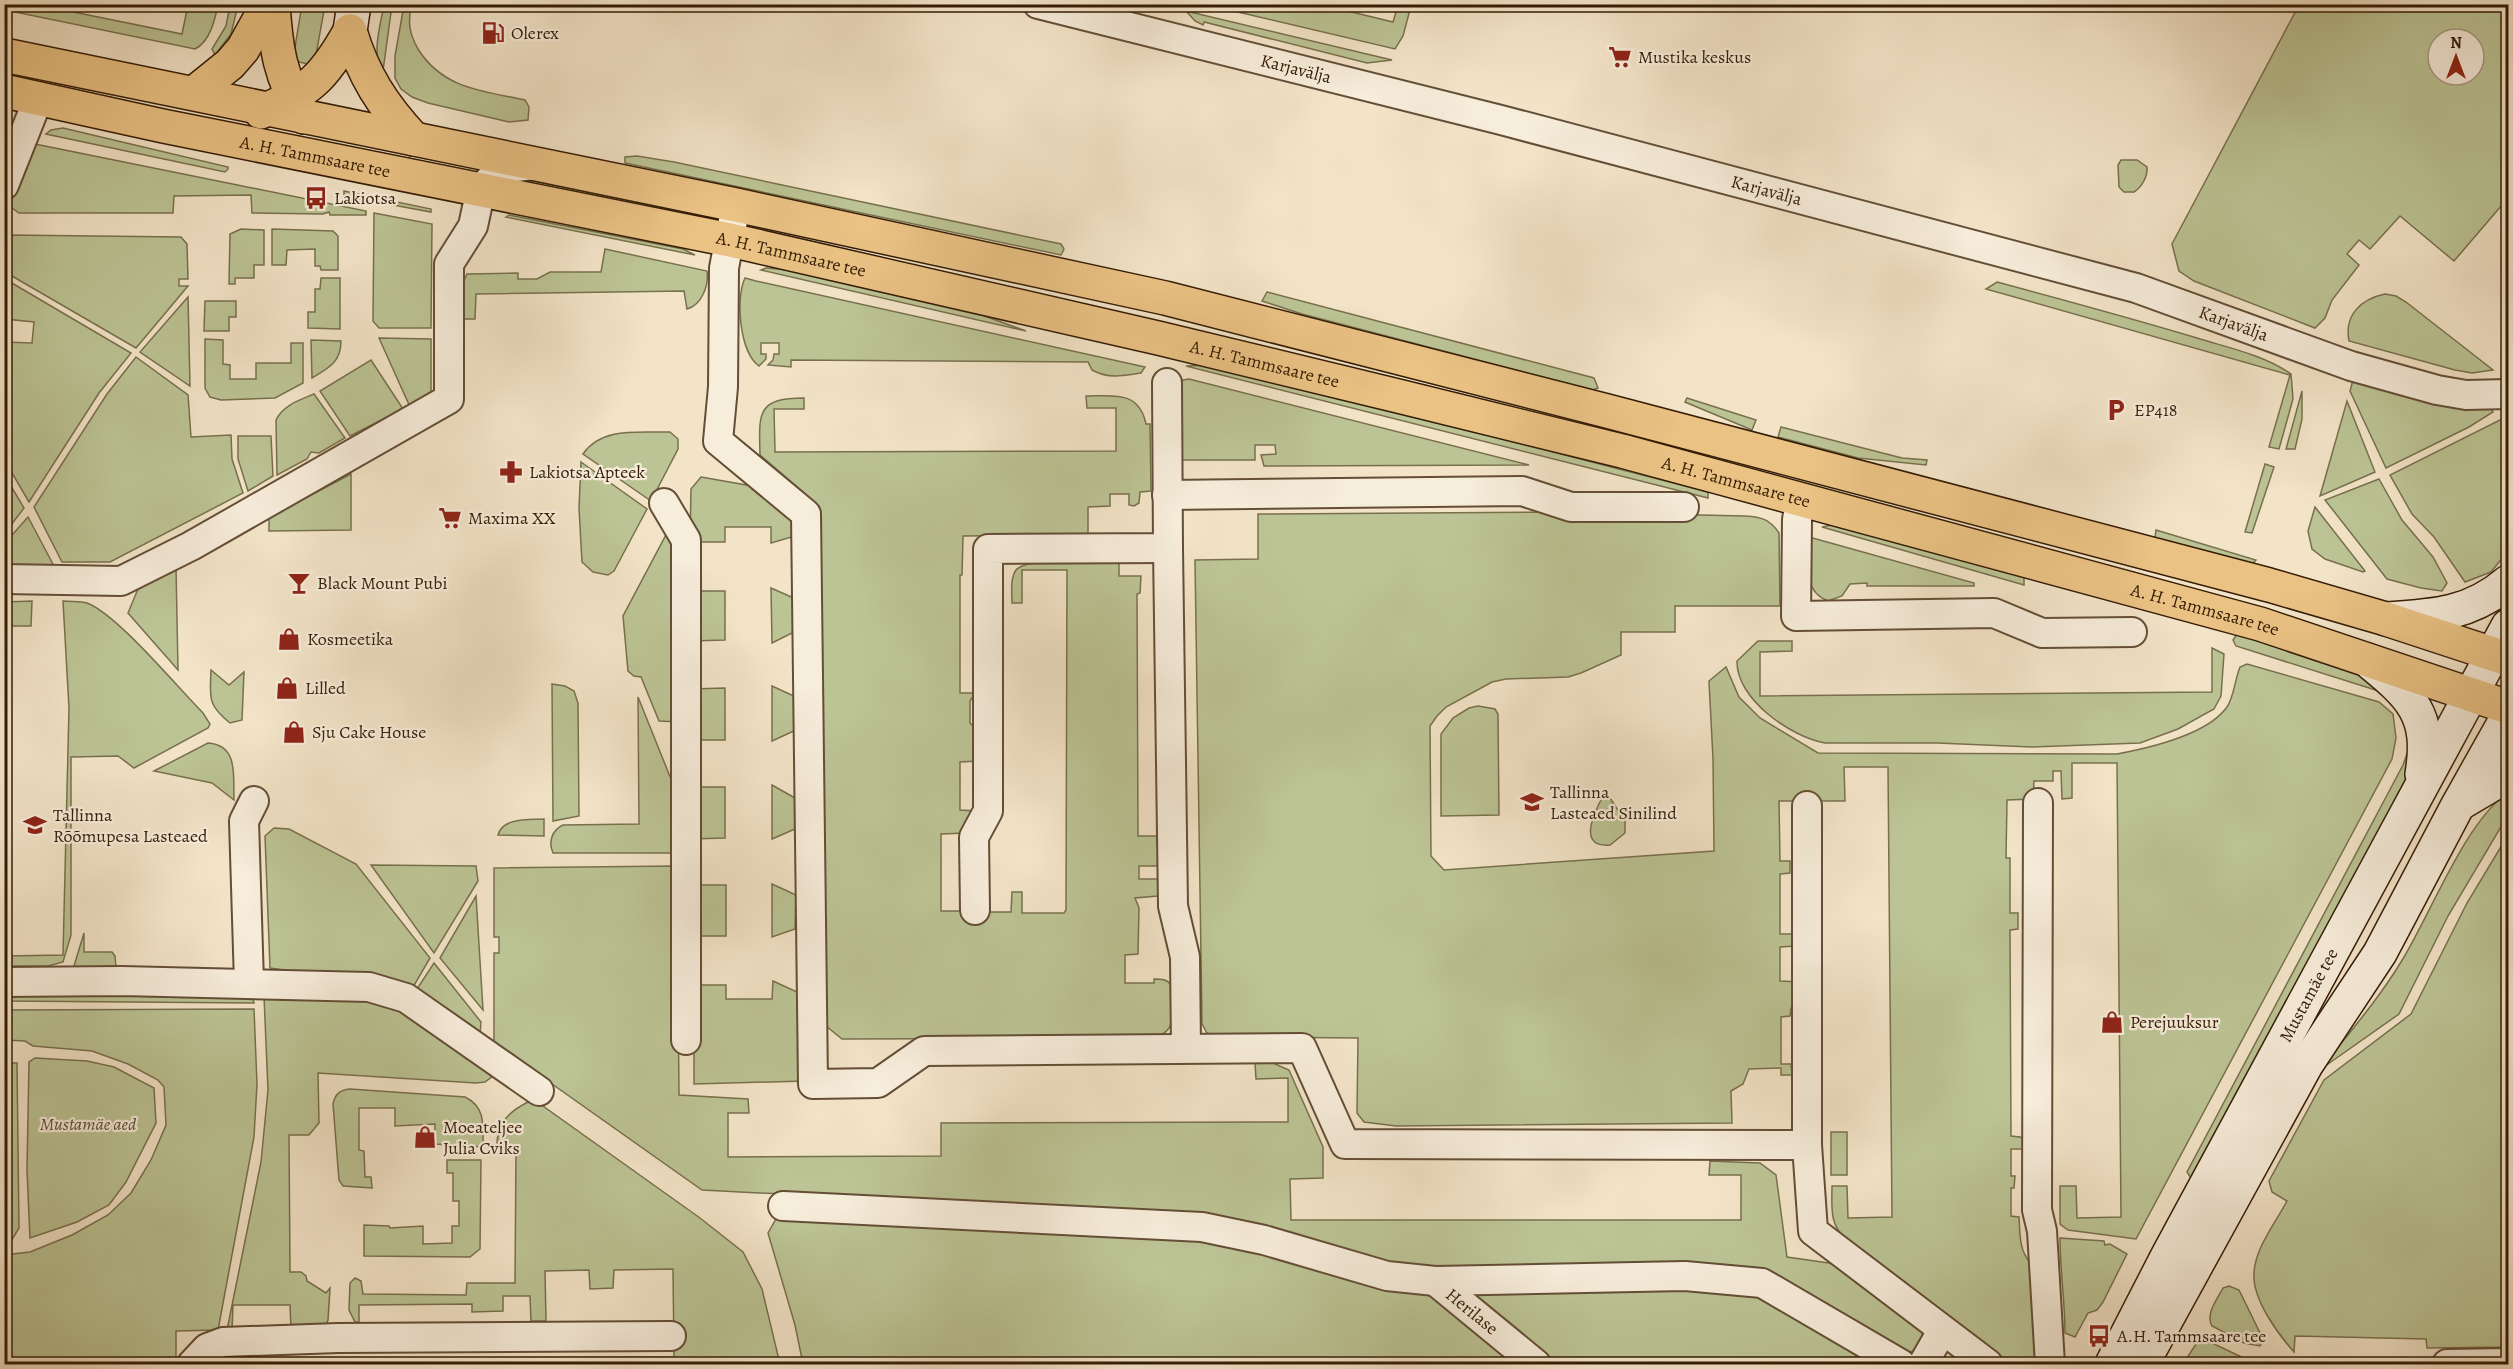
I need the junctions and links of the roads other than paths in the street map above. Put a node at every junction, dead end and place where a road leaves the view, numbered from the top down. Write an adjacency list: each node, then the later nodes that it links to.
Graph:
1 (268, 4): 7 (main road)
2 (273, 4): 9 (main road)
3 (1038, 4): 19 (street, Karjavälja)
4 (352, 18): 9 (main road); 11 (main road)
5 (4, 56): 7 (main road, A. H. Tammsaare tee)
6 (4, 91): 8 (main road, A. H. Tammsaare tee)
7 (194, 93): 9 (main road, A. H. Tammsaare tee)
8 (39, 98): 10 (main road, A. H. Tammsaare tee); 14 (street)
9 (287, 108): 10 (main road); 11 (main road, A. H. Tammsaare tee); 12 (main road)
10 (163, 126): 12 (main road, A. H. Tammsaare tee)
11 (414, 139): 13 (main road, A. H. Tammsaare tee)
12 (332, 160): 15 (main road, A. H. Tammsaare tee)
13 (534, 165): 15 (street); 16 (main road, A. H. Tammsaare tee)
14 (4, 185)
15 (481, 189): 17 (main road, A. H. Tammsaare tee); 25 (street)
16 (736, 205): 17 (street); 27 (main road, A. H. Tammsaare tee)
17 (730, 240): 21 (main road, A. H. Tammsaare tee); 45 (street)
18 (1167, 383): 20 (street)
19 (2502, 391)
20 (1167, 495): 23 (street); 24 (street)
21 (1800, 499): 29 (street); 31 (main road, A. H. Tammsaare tee)
22 (664, 503): 44 (street)
23 (1684, 507)
24 (1168, 548): 41 (street); 45 (street)
25 (4, 579)
26 (2508, 582): 27 (main road)
27 (2386, 619): 30 (main road, A. H. Tammsaare tee)
28 (2508, 626): 30 (main road, Mustamäe tee)
29 (2132, 632)
30 (2501, 656): 32 (main road, Mustamäe tee)
31 (2366, 660): 32 (main road, A. H. Tammsaare tee); 36 (main road)
32 (2470, 694): 33 (main road, A. H. Tammsaare tee); 36 (main road, Mustamäe tee)
33 (2508, 707)
34 (2508, 716): 39 (main road, Mustamäe tee)
35 (2508, 775): 39 (main road)
36 (2421, 785): 59 (main road, Mustamäe tee)
37 (254, 801): 43 (street)
38 (2038, 803): 58 (street)
39 (2458, 805): 60 (main road, Mustamäe tee)
40 (1807, 806): 47 (street)
41 (975, 910)
42 (4, 982): 43 (street)
43 (249, 983): 46 (street)
44 (687, 1040)
45 (1186, 1047): 47 (street)
46 (539, 1091)
47 (1807, 1145): 50 (street)
48 (783, 1206): 49 (street)
49 (1436, 1281): 54 (street, Herilase); 55 (street)
50 (1942, 1331): 56 (street); 57 (street)
51 (671, 1336): 53 (street)
52 (2508, 1364): 61 (street)
53 (192, 1365)
54 (1536, 1365)
55 (1901, 1365)
56 (1923, 1365)
57 (1988, 1365)
58 (2050, 1365)
59 (2112, 1365)
60 (2142, 1365)
61 (2447, 1365)

